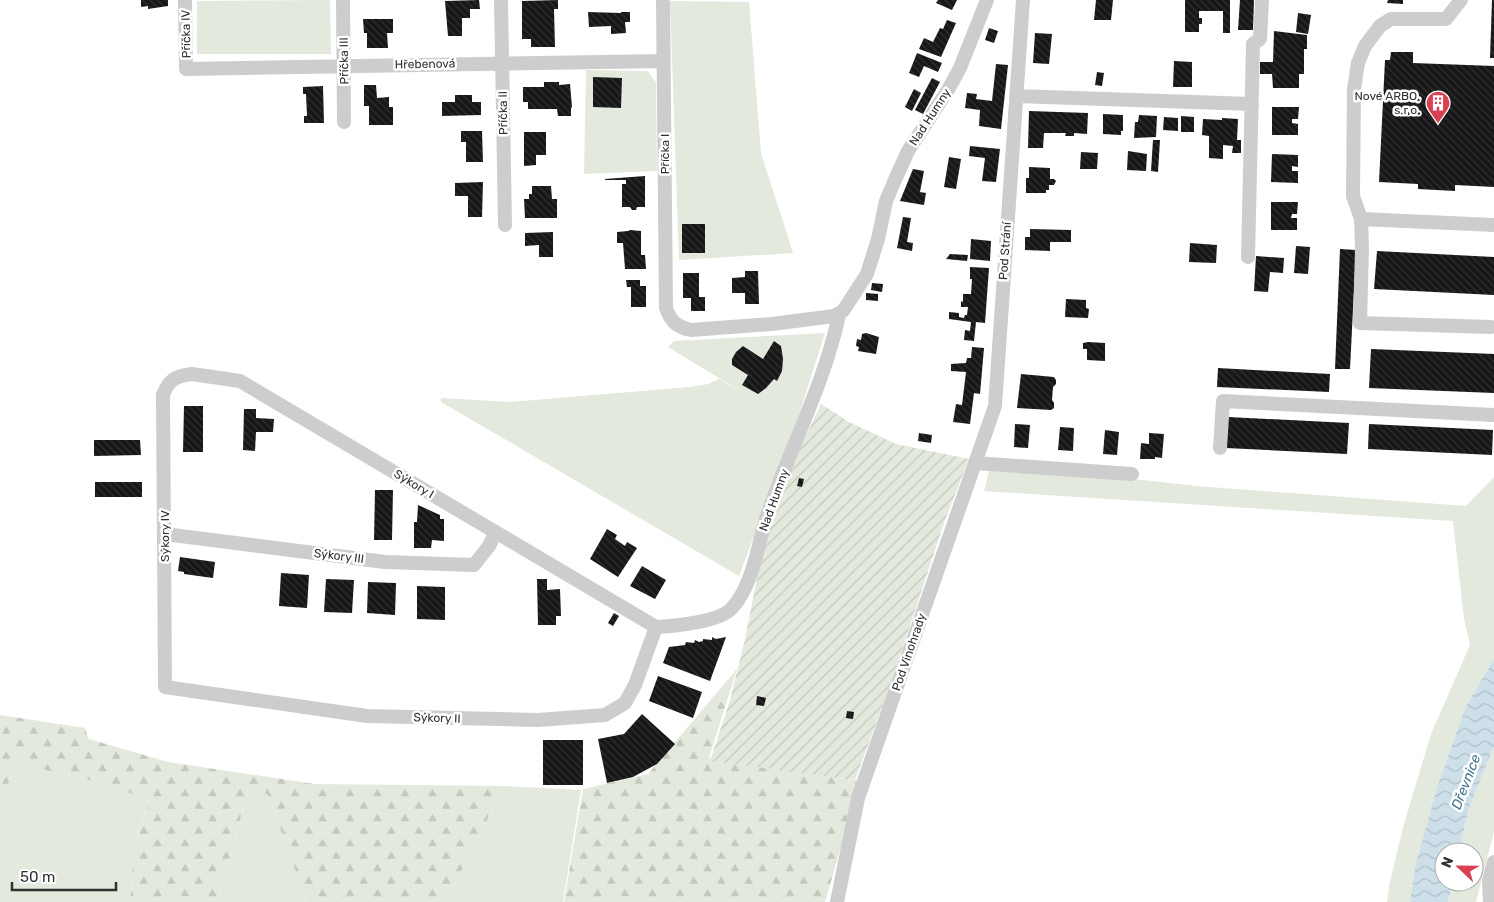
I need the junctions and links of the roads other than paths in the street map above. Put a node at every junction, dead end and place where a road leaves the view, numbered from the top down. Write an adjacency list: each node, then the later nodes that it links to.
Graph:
1 (185, 0): 12 (street, Příčka IV)
2 (343, 0): 11 (street, Příčka III)
3 (501, 0): 10 (street, Příčka II)
4 (663, 0): 9 (street, Příčka I)
5 (987, 0): 20 (street, Nad Humny)
6 (1023, 0): 13 (street, Pod Strání)
7 (1262, 0): 14 (street)
8 (1461, 0): 16 (street)
9 (664, 60): 10 (street, Hřebenová); 20 (street, Příčka I)
10 (502, 63): 11 (street, Hřebenová); 17 (street, Příčka II)
11 (344, 66): 12 (street, Hřebenová); 15 (street, Příčka III)
12 (186, 69)
13 (1016, 96): 14 (street); 23 (street, Pod Strání)
14 (1252, 104): 19 (street)
15 (344, 122)
16 (1360, 219): 18 (street); 21 (street)
17 (505, 225)
18 (1494, 225)
19 (1248, 257)
20 (838, 315): 30 (street, Nad Humny)
21 (1491, 327)
22 (166, 386): 28 (street, Sýkory I); 29 (street, Sýkory IV)
23 (995, 406): 26 (street, Pod Vinohrady)
24 (1494, 414): 25 (street)
25 (1220, 448)
26 (975, 463): 27 (street); 34 (street, Pod Vinohrady)
27 (1132, 474)
28 (496, 532): 29 (street, Sýkory III); 30 (street, Sýkory I)
29 (165, 534): 31 (street, Sýkory IV)
30 (656, 627): 31 (street, Sýkory II)
31 (165, 687)
32 (1494, 862): 33 (street)
33 (1491, 901)
34 (837, 902)

